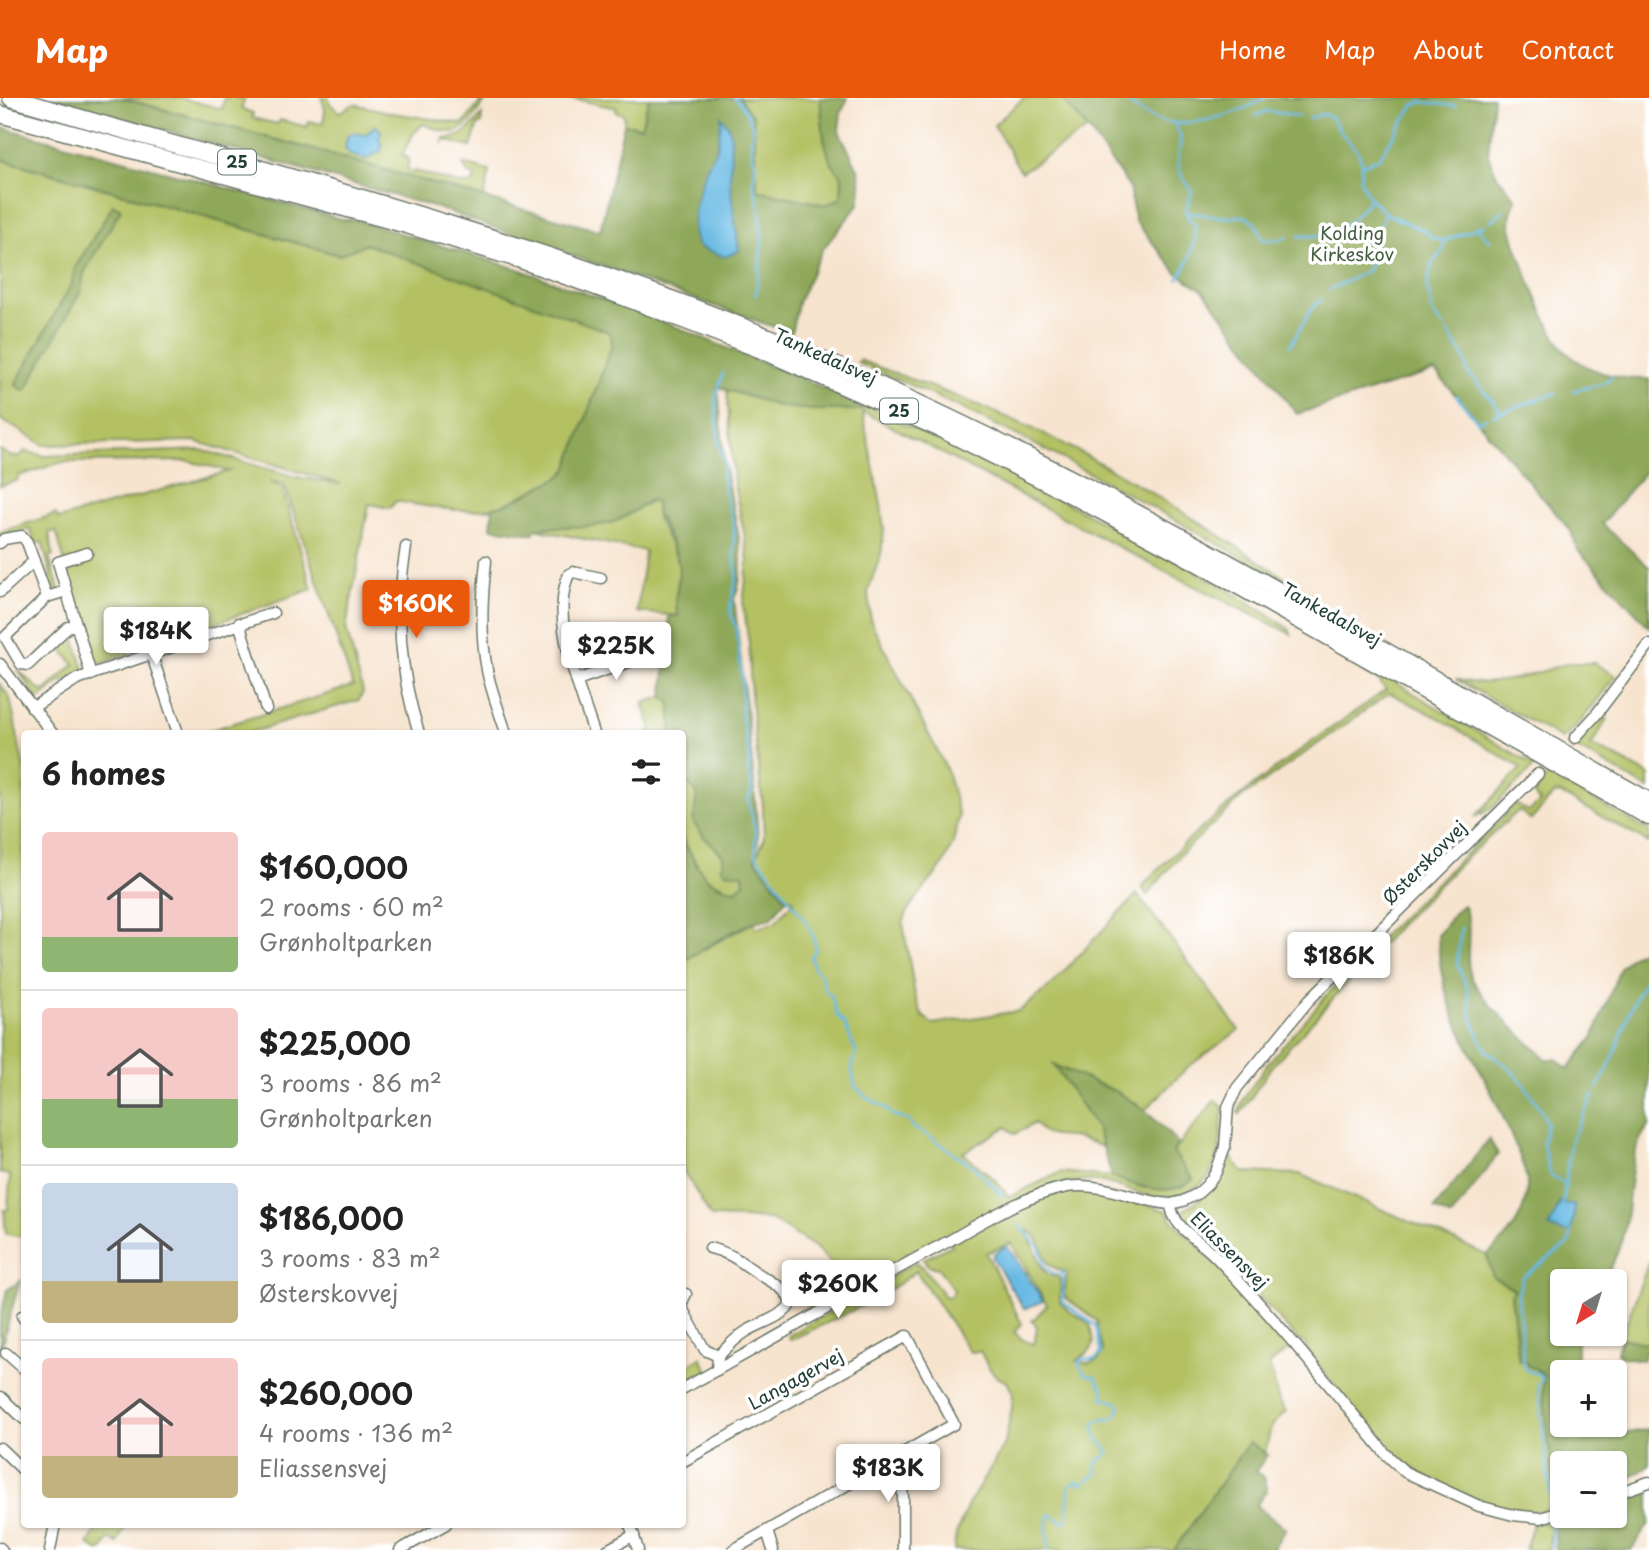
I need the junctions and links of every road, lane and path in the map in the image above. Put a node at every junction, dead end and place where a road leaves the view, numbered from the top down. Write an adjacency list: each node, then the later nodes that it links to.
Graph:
1 (11, 98): 2 (highway); 31 (highway, Tankedalsvej / 25)
2 (0, 99)
3 (0, 114): 32 (highway, Tankedalsvej / 25)
4 (0, 543): 7 (street)
5 (406, 547): 26 (street)
6 (87, 553): 10 (street)
7 (34, 561): 11 (street); 12 (street)
8 (486, 561): 27 (street)
9 (601, 578): 21 (street)
10 (65, 591): 12 (street); 15 (street)
11 (0, 592)
12 (47, 597): 15 (street)
13 (273, 613): 14 (street)
14 (239, 623): 17 (street); 23 (street)
15 (76, 625): 20 (street)
16 (1649, 646): 29 (street)
17 (151, 653): 20 (street); 25 (street)
18 (646, 656): 21 (street)
19 (0, 664): 22 (street)
20 (91, 675): 22 (street)
21 (576, 680): 28 (street)
22 (32, 708): 24 (street)
23 (266, 709)
24 (50, 730)
25 (177, 730)
26 (418, 730)
27 (505, 730)
28 (593, 730)
29 (1575, 738)
30 (1538, 774): 33 (street, Østerskovvej)
31 (1649, 801)
32 (1649, 817)
33 (1171, 1205): 39 (street, Eliassensvej); 49 (street, Eliassensvej)
34 (710, 1248): 37 (street)
35 (686, 1315): 37 (street)
36 (6, 1353): 38 (street)
37 (718, 1356): 39 (street)
38 (21, 1366)
39 (718, 1370): 40 (street, Eliassensvej)
40 (686, 1387)
41 (1, 1396): 42 (street)
42 (21, 1416)
43 (0, 1448): 46 (street)
44 (898, 1455): 45 (street, Langagervej); 53 (street, Langagervej); 60 (street)
45 (686, 1460)
46 (21, 1468)
47 (1649, 1482): 48 (street)
48 (1627, 1489)
49 (1550, 1515)
50 (54, 1528): 54 (street)
51 (439, 1528): 55 (street)
52 (632, 1529): 56 (street); 57 (street)
53 (767, 1531): 58 (street, Langagervej); 59 (street)
54 (50, 1550)
55 (400, 1550)
56 (607, 1550)
57 (638, 1550)
58 (733, 1550)
59 (773, 1550)
60 (903, 1550)

